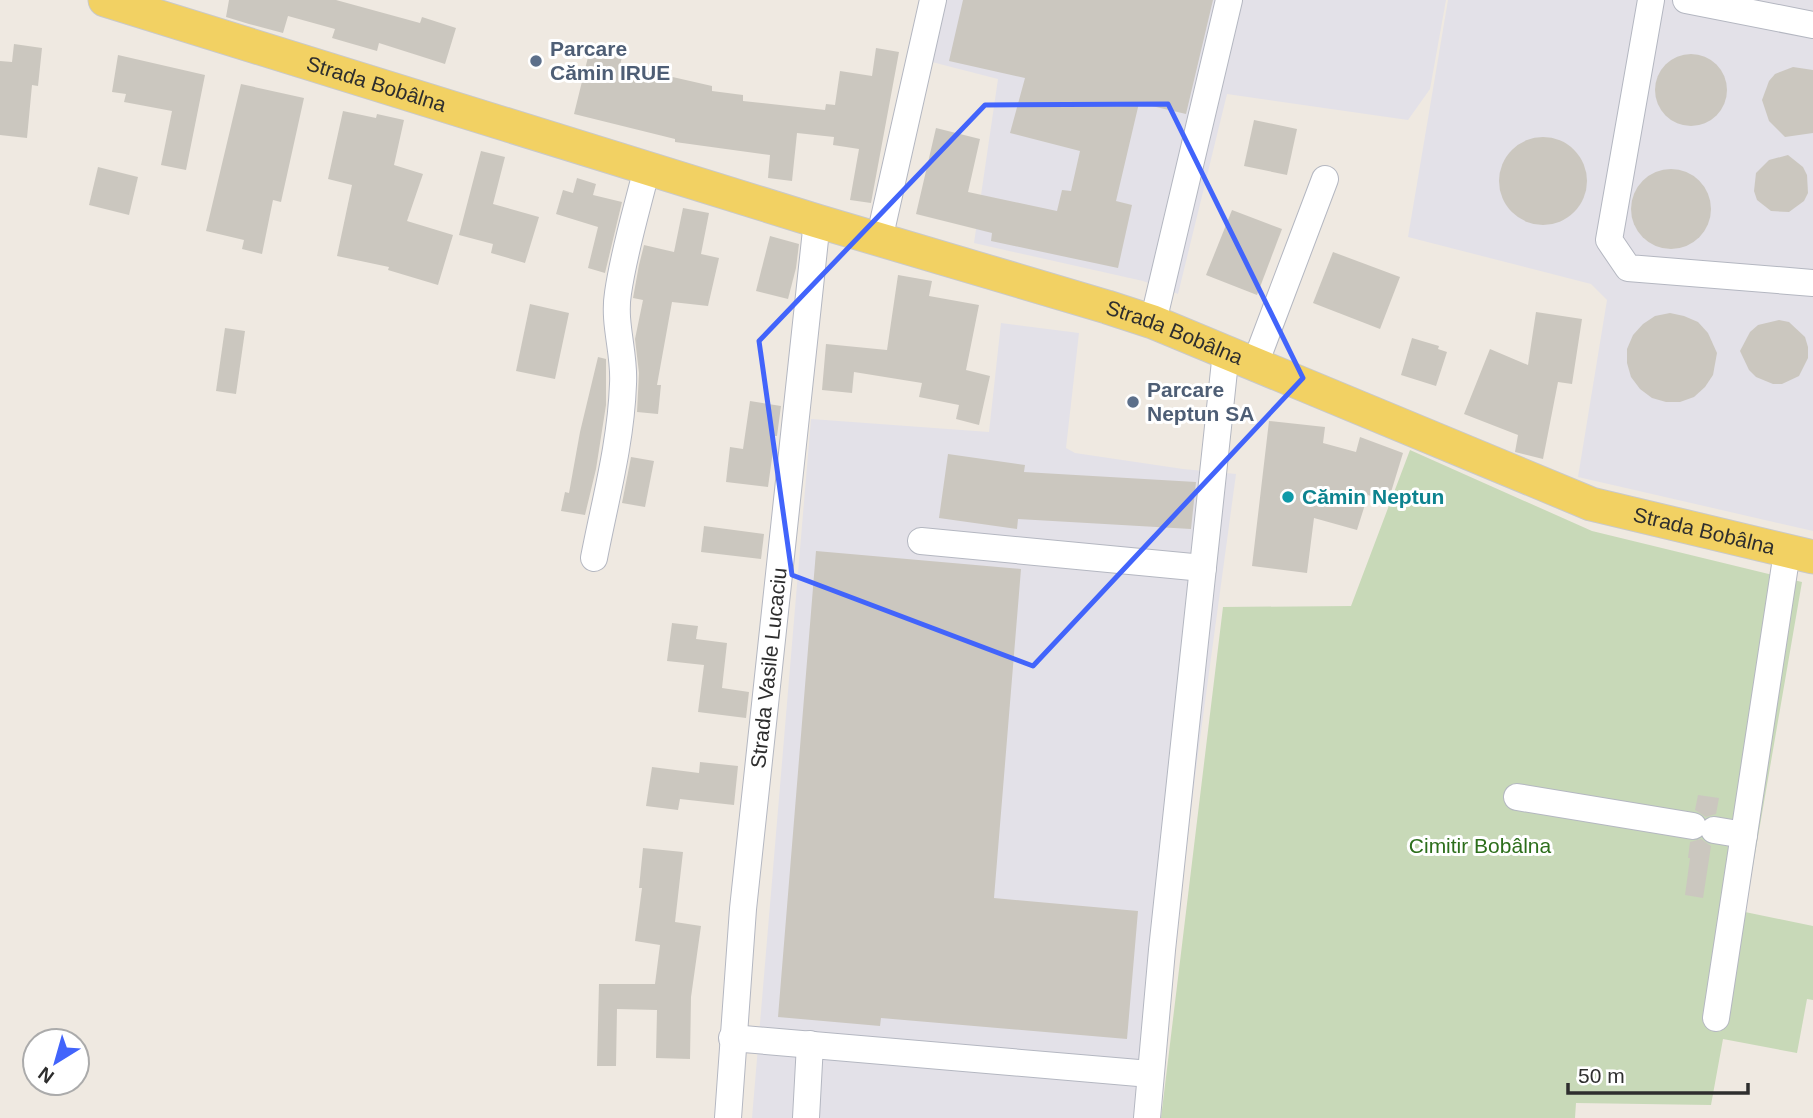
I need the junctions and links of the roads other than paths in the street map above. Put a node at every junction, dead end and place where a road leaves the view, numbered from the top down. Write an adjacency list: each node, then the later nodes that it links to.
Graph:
1 (105, 0): 7 (main road, Strada Bobâlna)
2 (933, 0): 10 (street)
3 (1229, 0): 12 (street)
4 (1651, 0): 11 (street)
5 (1686, 0): 6 (street)
6 (1813, 25)
7 (647, 168): 9 (main road, Strada Bobâlna); 16 (street)
8 (1325, 179): 13 (street)
9 (817, 221): 10 (main road, Strada Bobâlna); 21 (street, Strada Vasile Lucaciu)
10 (879, 240): 12 (main road, Strada Bobâlna)
11 (1813, 283)
12 (1153, 322): 13 (main road, Strada Bobâlna)
13 (1241, 358): 15 (main road, Strada Bobâlna); 17 (street)
14 (921, 541): 17 (street)
15 (1800, 555): 19 (street)
16 (594, 558)
17 (1203, 568): 23 (street)
18 (1517, 797): 19 (street)
19 (1744, 835): 20 (street)
20 (1716, 1018)
21 (732, 1038): 22 (street); 24 (street, Strada Vasile Lucaciu)
22 (810, 1044): 23 (street); 25 (street)
23 (1150, 1073): 26 (street)
24 (728, 1118)
25 (806, 1118)
26 (1147, 1118)

